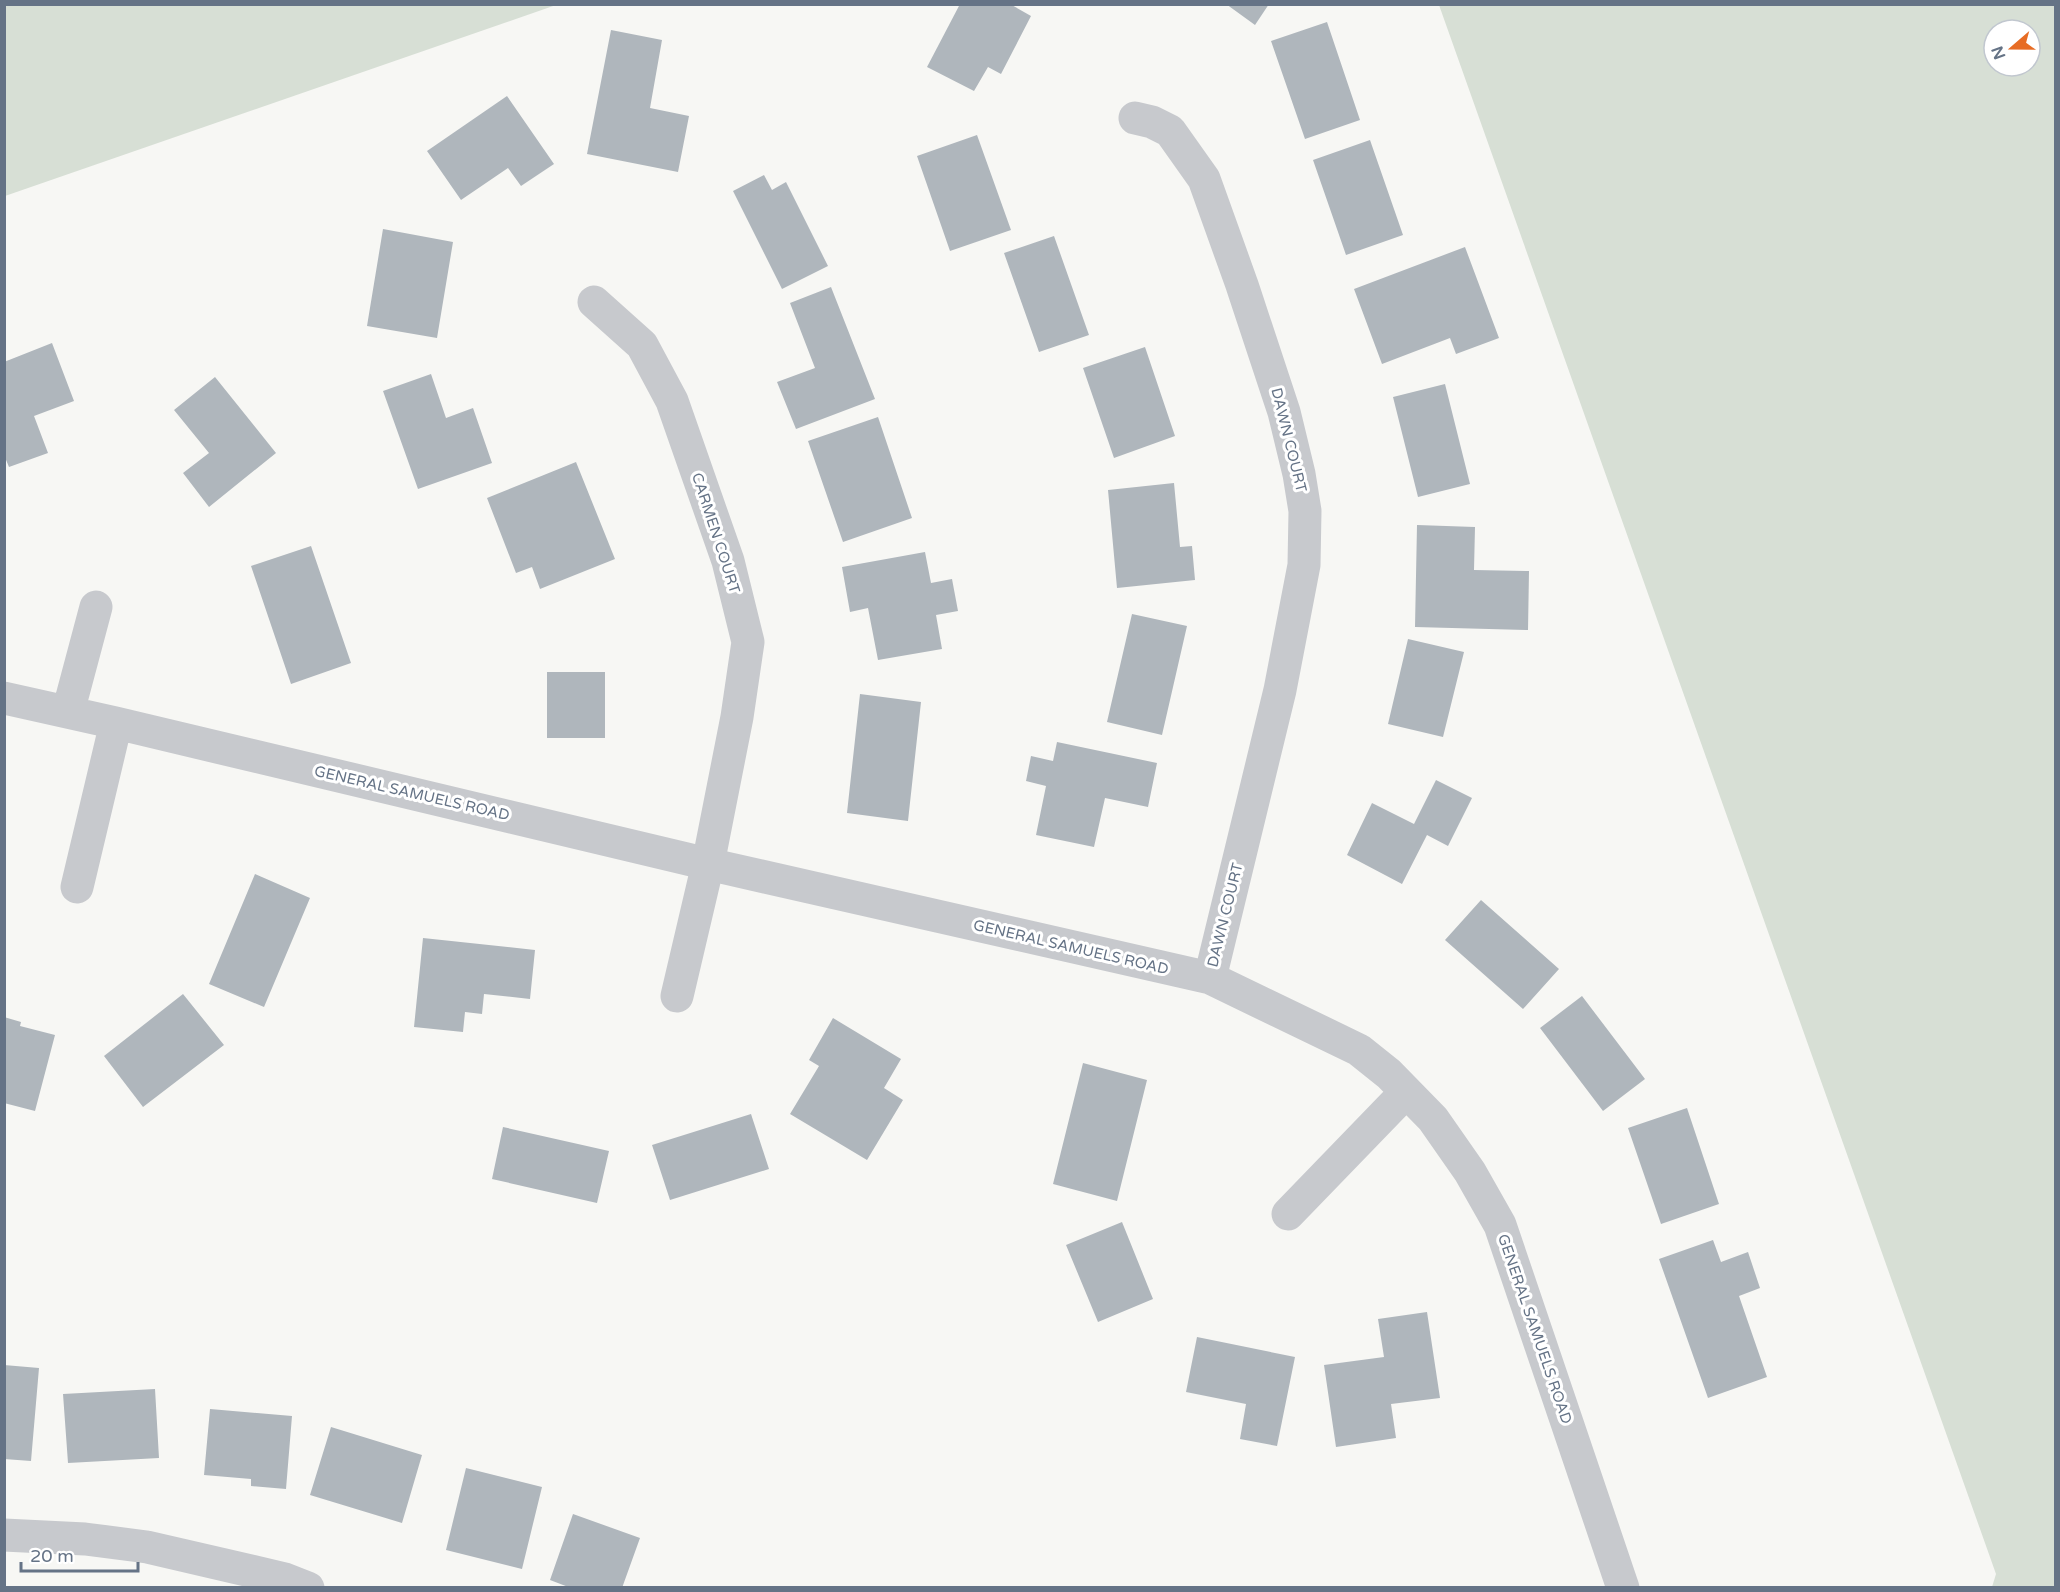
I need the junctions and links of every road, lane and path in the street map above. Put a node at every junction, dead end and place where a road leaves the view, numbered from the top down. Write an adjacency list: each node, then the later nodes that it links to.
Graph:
1 (1135, 118): 9 (street, DAWN COURT)
2 (594, 302): 7 (street, CARMEN COURT)
3 (96, 607): 5 (street)
4 (4, 698): 5 (street, GENERAL SAMUELS ROAD)
5 (68, 712): 6 (street, GENERAL SAMUELS ROAD)
6 (116, 723): 7 (street, GENERAL SAMUELS ROAD); 8 (street)
7 (708, 864): 9 (street, GENERAL SAMUELS ROAD); 10 (street)
8 (77, 887)
9 (1210, 978): 11 (street, GENERAL SAMUELS ROAD)
10 (677, 996)
11 (1406, 1092): 12 (street); 15 (street, GENERAL SAMUELS ROAD)
12 (1288, 1214)
13 (4, 1535): 14 (street)
14 (296, 1583)
15 (1623, 1587)

